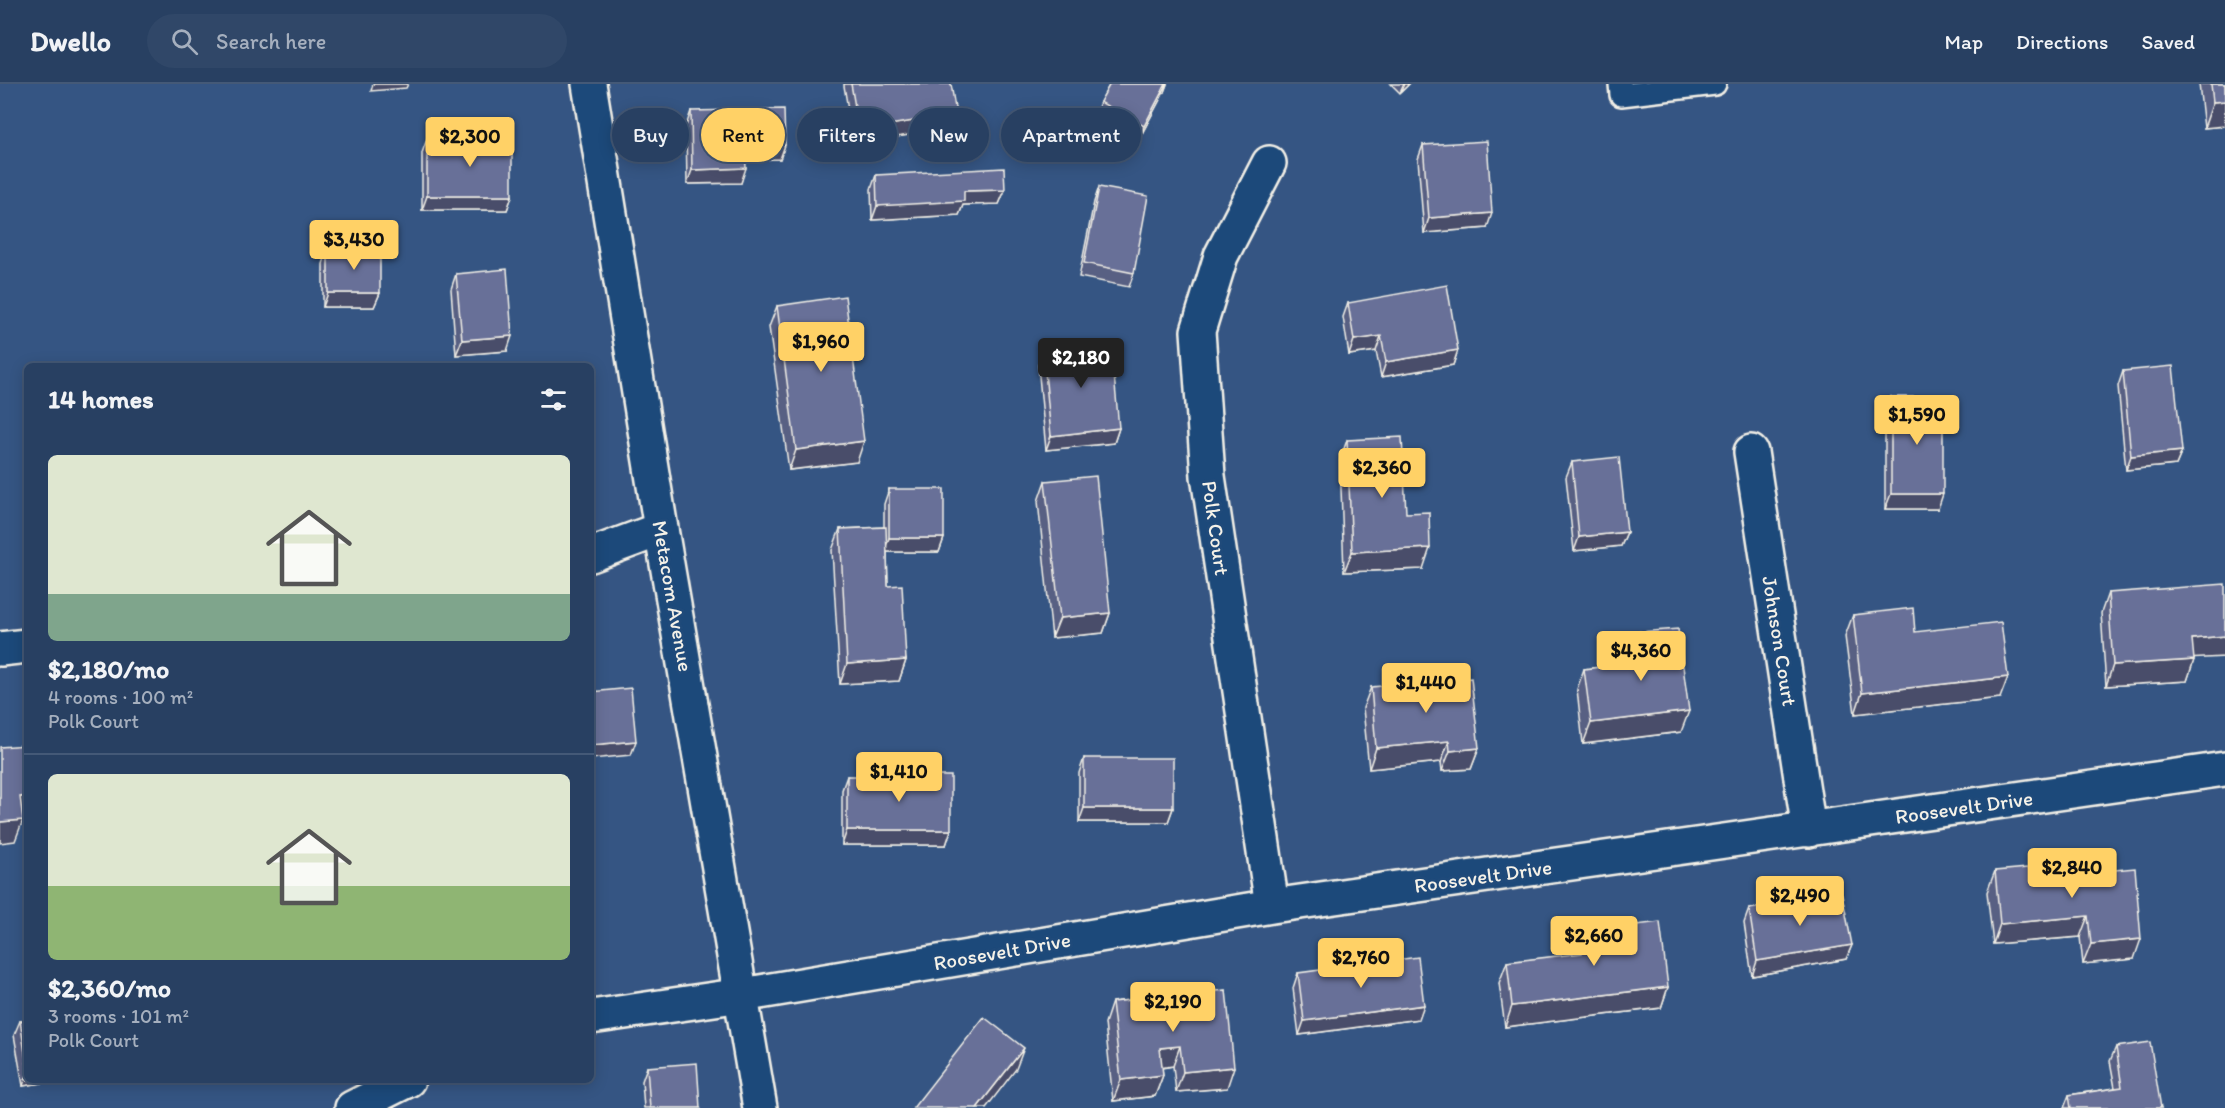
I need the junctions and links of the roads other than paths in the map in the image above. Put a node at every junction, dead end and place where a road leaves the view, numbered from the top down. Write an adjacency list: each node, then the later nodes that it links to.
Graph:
1 (589, 84): 6 (street, Metacom Avenue)
2 (1715, 84): 3 (lane)
3 (1621, 89)
4 (1269, 163): 12 (street, Polk Court)
5 (1751, 452): 11 (street, Johnson Court)
6 (661, 530): 7 (street); 13 (street, Metacom Avenue)
7 (594, 554)
8 (24, 646): 9 (street)
9 (0, 649)
10 (2225, 768): 11 (street, Roosevelt Drive)
11 (1809, 830): 12 (street, Roosevelt Drive)
12 (1272, 906): 13 (street, Roosevelt Drive)
13 (742, 995): 14 (street, Roosevelt Drive); 17 (street, Metacom Avenue)
14 (594, 1017)
15 (402, 1083): 16 (street)
16 (352, 1108)
17 (760, 1108)

